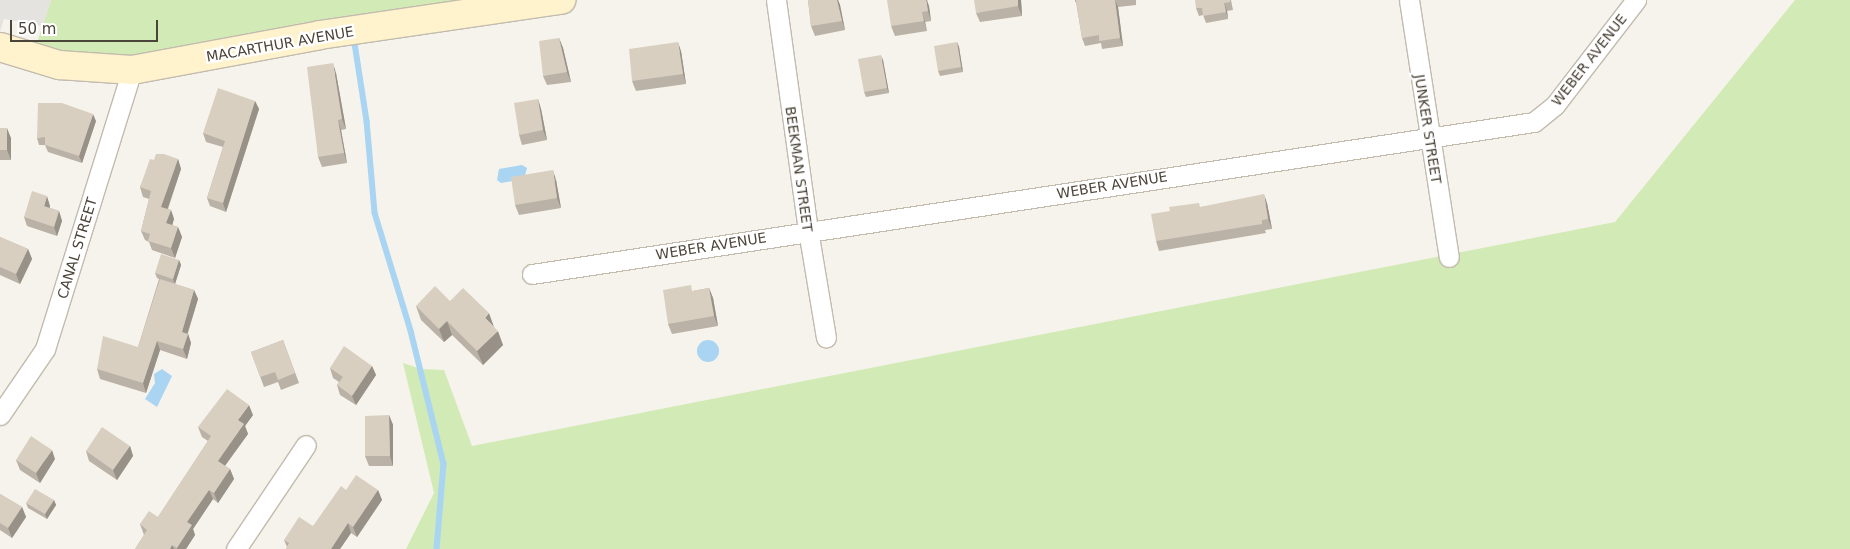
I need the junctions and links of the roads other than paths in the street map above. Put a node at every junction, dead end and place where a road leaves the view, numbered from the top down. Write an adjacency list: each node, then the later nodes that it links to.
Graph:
1 (562, 0): 6 (street, MACARTHUR AVENUE)
2 (776, 0): 8 (street, BEEKMAN STREET)
3 (1409, 0): 7 (street, JUNKER STREET)
4 (1636, 0): 7 (street, WEBER AVENUE)
5 (0, 48): 6 (street, MACARTHUR AVENUE)
6 (132, 70): 12 (street, CANAL STREET)
7 (1429, 137): 8 (street, WEBER AVENUE); 9 (street, JUNKER STREET)
8 (808, 230): 10 (street, WEBER AVENUE); 11 (street, BEEKMAN STREET)
9 (1449, 257)
10 (532, 274)
11 (826, 336)
12 (0, 415)
13 (306, 445): 14 (street)
14 (236, 549)

